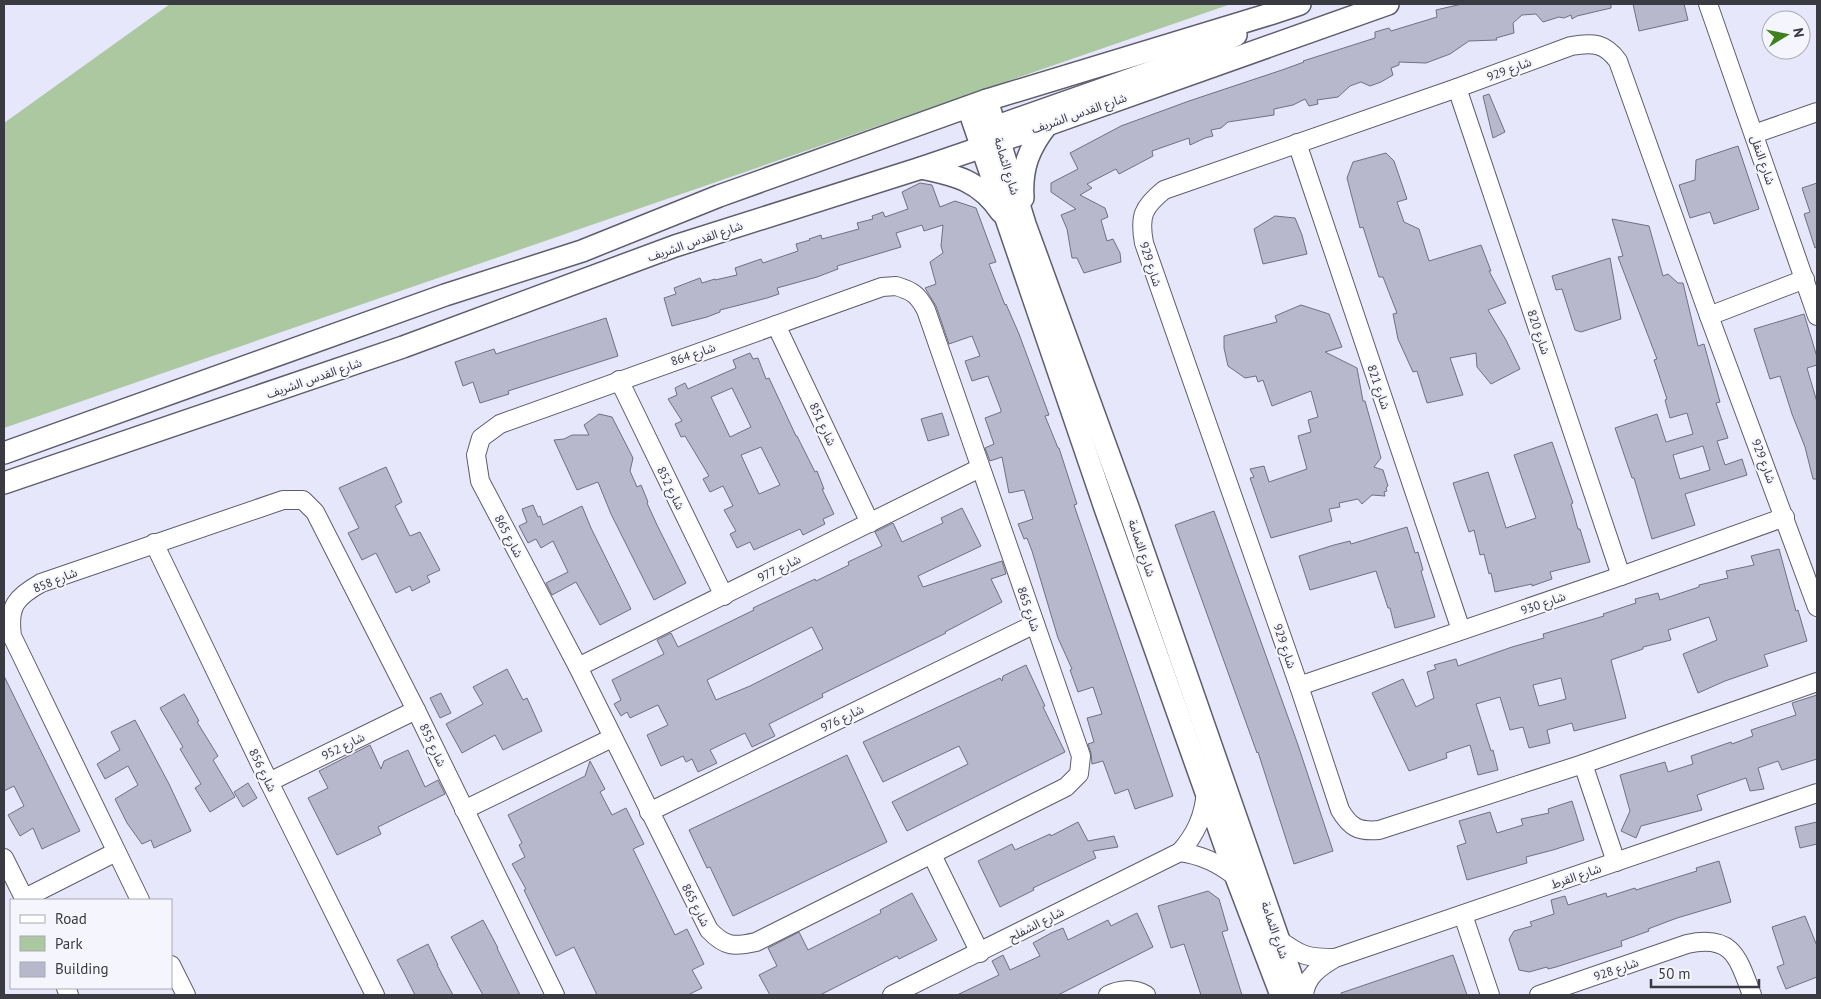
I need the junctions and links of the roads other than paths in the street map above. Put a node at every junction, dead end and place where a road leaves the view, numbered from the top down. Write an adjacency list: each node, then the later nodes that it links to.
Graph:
1 (1300, 4): 4 (street)
2 (1388, 4): 8 (street, شارع القدس الشريف)
3 (1708, 4): 9 (street, شارع النفل)
4 (1270, 14): 6 (street); 10 (street)
5 (1458, 88): 11 (street, شارع 929); 16 (street, شارع 929); 28 (street, شارع 820)
6 (978, 103): 10 (street, شارع الثمامة); 21 (street)
7 (1817, 112): 9 (street)
8 (1047, 125): 10 (street, شارع القدس الشريف); 13 (street)
9 (1754, 134): 14 (street, شارع النفل)
10 (992, 138): 12 (street, شارع القدس الشريف); 13 (street, شارع الثمامة)
11 (1297, 143): 32 (street, شارع 821); 35 (street, شارع 929)
12 (921, 168): 13 (street); 23 (street, شارع القدس الشريف)
13 (1016, 223): 40 (street, شارع الثمامة); 53 (street, شارع الثمامة)
14 (1804, 279): 16 (street); 17 (street, شارع النفل)
15 (909, 290): 18 (street, شارع 864); 22 (street, شارع 865)
16 (1709, 316): 25 (street, شارع 929)
17 (1817, 316)
18 (776, 325): 19 (street, شارع 864); 26 (street, شارع 851)
19 (619, 380): 20 (street, شارع 864); 29 (street, شارع 852)
20 (481, 438): 33 (street, شارع 865)
21 (4, 453)
22 (980, 468): 26 (street, شارع 977); 31 (street, شارع 865)
23 (4, 483)
24 (302, 500): 27 (street, شارع 858); 36 (street, شارع 855)
25 (1785, 517): 28 (street, شارع 930); 30 (street, شارع 929)
26 (870, 523): 29 (street, شارع 977)
27 (154, 543): 39 (street, شارع 856); 44 (street, شارع 858)
28 (1621, 576): 32 (street, شارع 930)
29 (724, 596): 33 (street, شارع 977)
30 (1817, 607)
31 (1034, 624): 43 (street, شارع 976); 46 (street, شارع 865)
32 (1461, 630): 35 (street, شارع 930)
33 (578, 667): 37 (street, شارع 865)
34 (1817, 682): 38 (street, شارع 929)
35 (1299, 686): 38 (street, شارع 929)
36 (416, 710): 39 (street, شارع 952); 42 (street, شارع 855)
37 (612, 738): 42 (street); 43 (street, شارع 865)
38 (1583, 764): 48 (street)
39 (269, 782): 59 (street, شارع 856)
40 (1206, 789): 45 (street, شارع الشفلح); 49 (street, شارع الثمامة)
41 (1817, 793): 48 (street, شارع القرط)
42 (464, 810): 60 (street, شارع 855)
43 (649, 812): 46 (street, شارع 865)
44 (116, 852): 50 (street); 51 (street, شارع 858)
45 (1180, 852): 49 (street); 54 (street, شارع الشفلح)
46 (932, 855): 54 (street)
47 (4, 858): 50 (street)
48 (1616, 862): 52 (street, شارع القرط)
49 (1236, 877): 64 (street, شارع الثمامة)
50 (25, 899)
51 (140, 899)
52 (1463, 915): 55 (street, شارع القرط); 67 (street)
53 (1278, 939): 55 (street, شارع القرط); 65 (street, شارع الثمامة)
54 (980, 953): 61 (street, شارع الشفلح)
55 (1335, 958): 66 (street, شارع القرط)
56 (172, 967): 58 (street)
57 (1577, 989): 68 (street, شارع 928); 69 (street, شارع 928)
58 (186, 995)
59 (374, 995)
60 (555, 995)
61 (892, 995)
62 (1108, 995): 63 (street)
63 (1146, 995)
64 (1280, 995)
65 (1298, 995)
66 (1304, 995)
67 (1490, 995)
68 (1539, 995)
69 (1752, 995)

